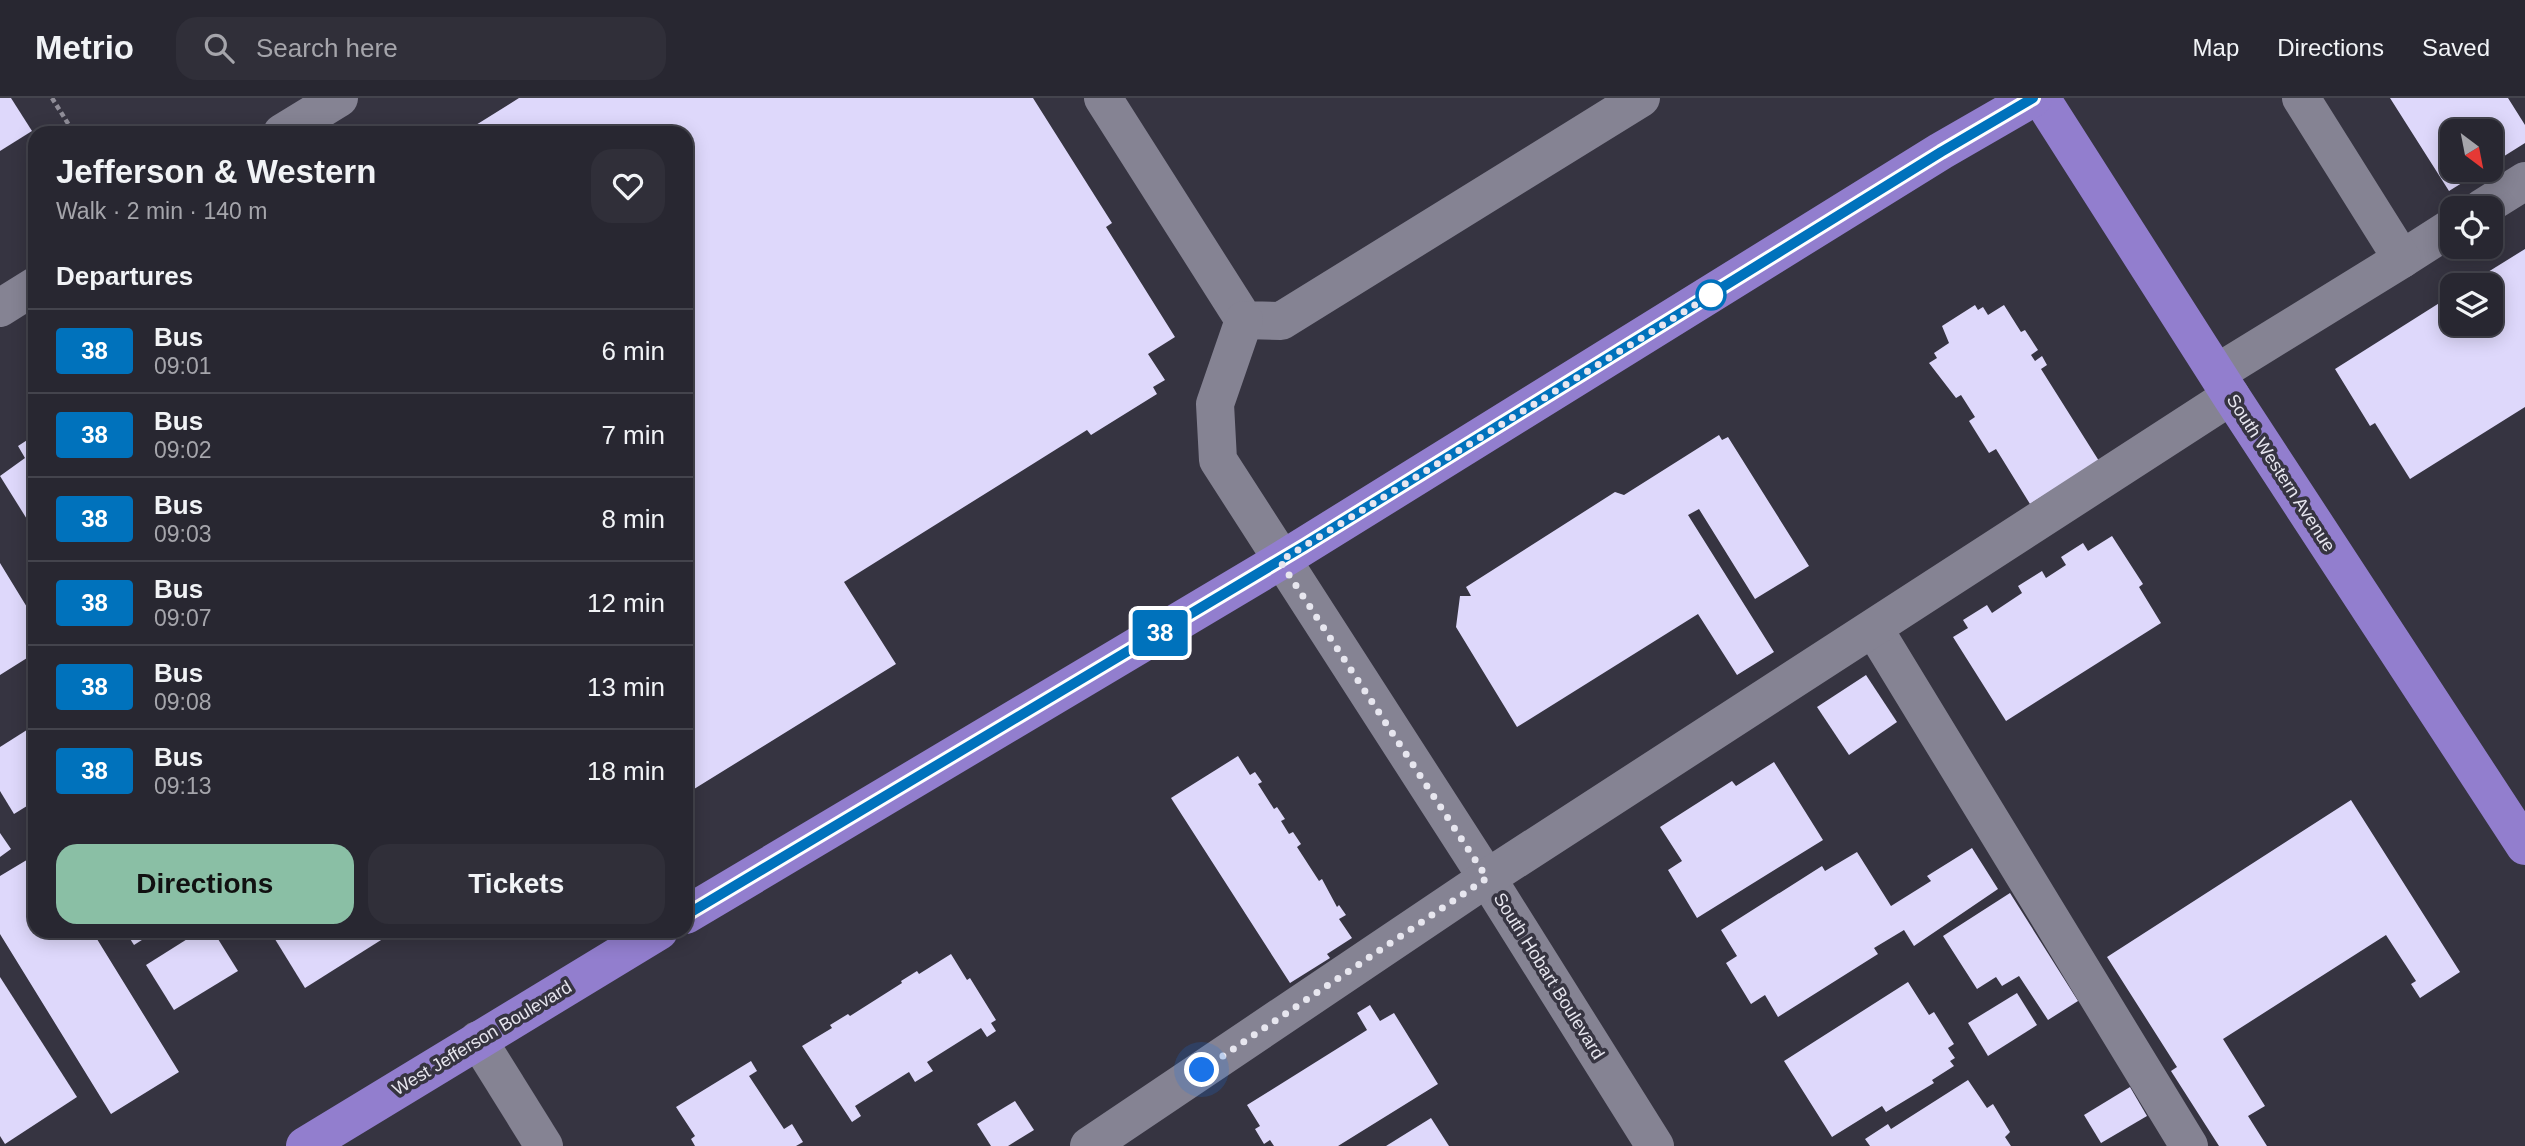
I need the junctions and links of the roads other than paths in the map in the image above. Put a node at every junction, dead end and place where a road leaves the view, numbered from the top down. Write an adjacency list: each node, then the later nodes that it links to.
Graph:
1 (339, 98): 7 (street)
2 (1104, 98): 14 (street)
3 (1641, 98): 14 (street)
4 (2033, 98): 16 (main road)
5 (2041, 98): 15 (main road, South Western Avenue)
6 (2301, 98): 11 (street)
7 (293, 126)
8 (2525, 181): 9 (street)
9 (2501, 196)
10 (2440, 235): 11 (street)
11 (2402, 259): 15 (street)
12 (28, 290): 13 (street)
13 (0, 308)
14 (1244, 320): 16 (street, South Hobart Boulevard)
15 (2224, 385): 17 (street); 18 (main road, South Western Avenue)
16 (1280, 561): 19 (street, South Hobart Boulevard); 20 (main road)
17 (1874, 629): 19 (street); 27 (street)
18 (2525, 846)
19 (1487, 878): 25 (street); 26 (street, South Hobart Boulevard)
20 (693, 911)
21 (647, 938): 22 (main road, West Jefferson Boulevard)
22 (478, 1040): 23 (main road, West Jefferson Boulevard); 24 (street)
23 (304, 1146)
24 (544, 1146)
25 (1089, 1146)
26 (1655, 1146)
27 (2189, 1146)

